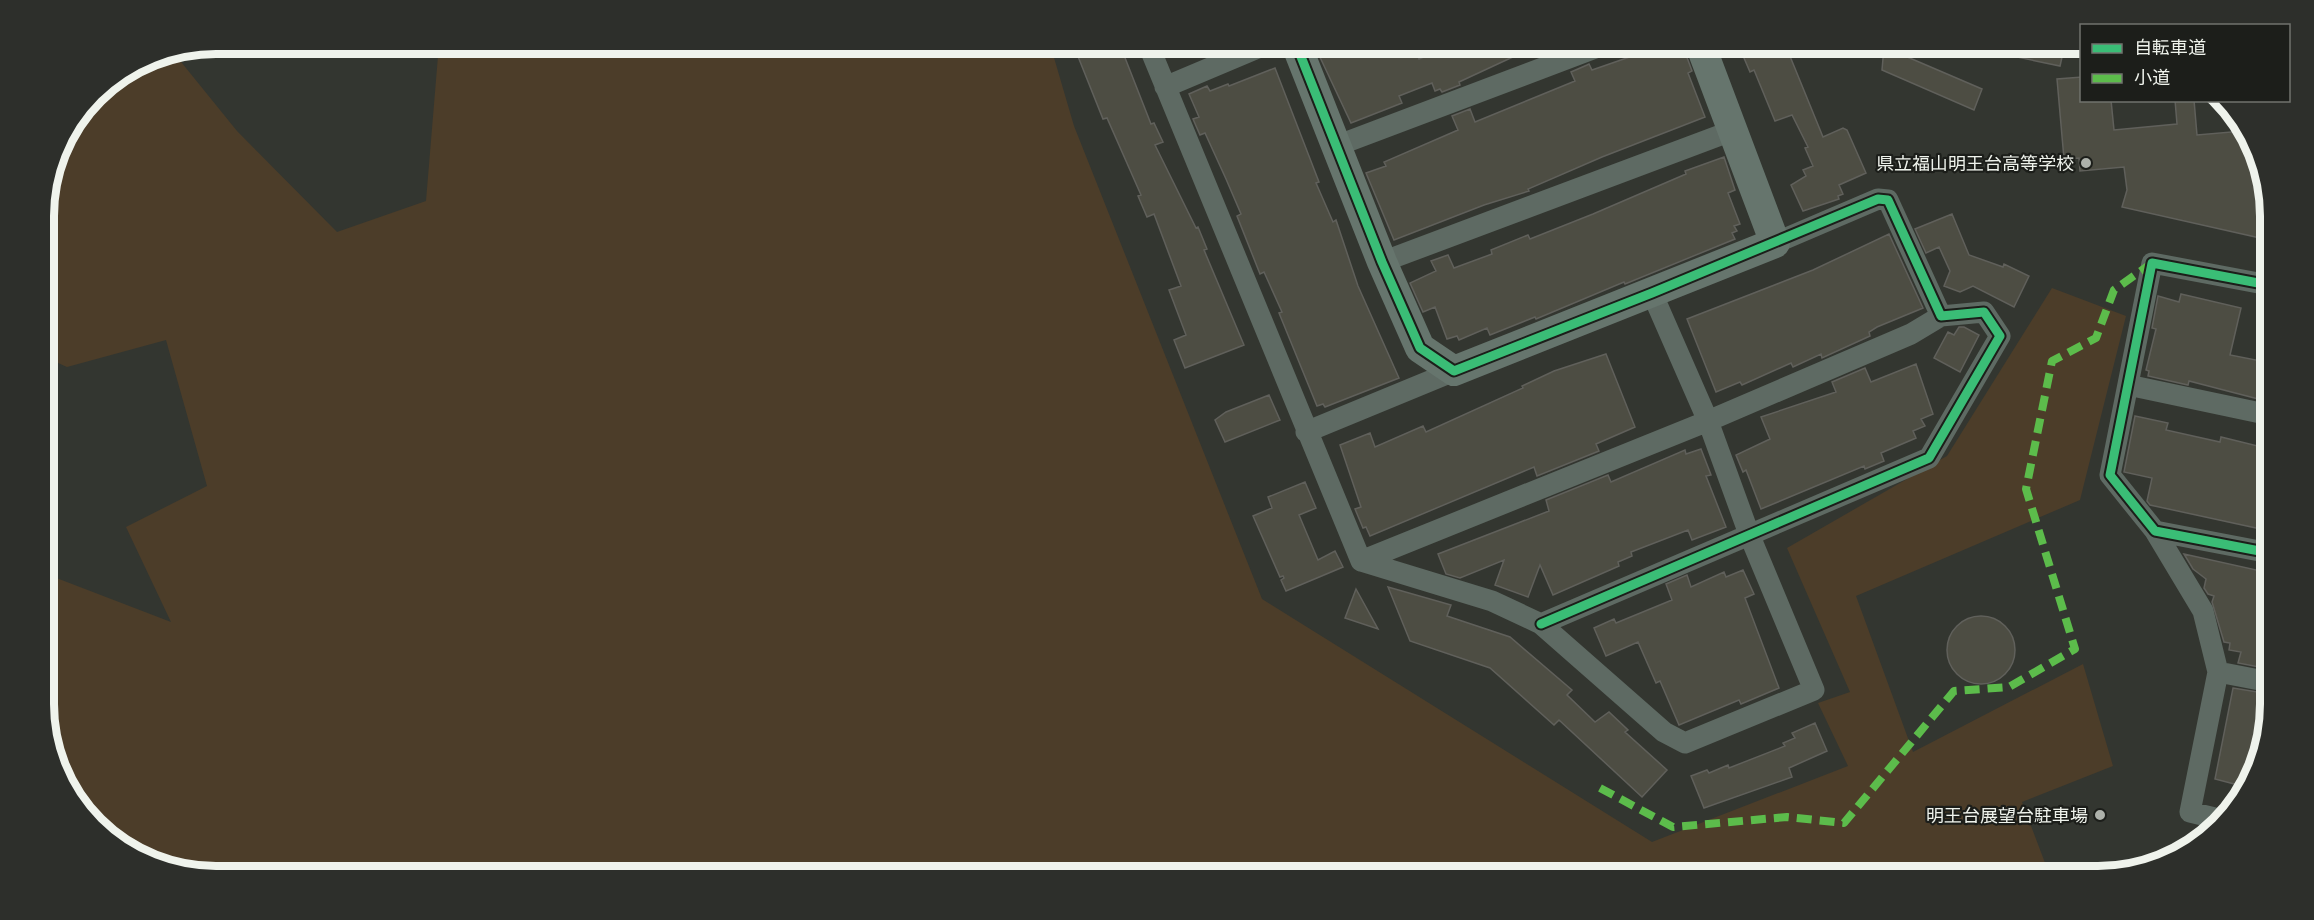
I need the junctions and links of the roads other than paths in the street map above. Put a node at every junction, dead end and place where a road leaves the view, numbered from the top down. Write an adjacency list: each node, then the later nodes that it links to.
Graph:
1 (1152, 54): 6 (street)
2 (1243, 54): 6 (street)
3 (1300, 54): 8 (street)
4 (1580, 54): 8 (street)
5 (1704, 54): 7 (street)
6 (1165, 87): 18 (street)
7 (1734, 130): 9 (street); 10 (street)
8 (1336, 146): 10 (street)
9 (1774, 243): 12 (street); 13 (street)
10 (1382, 262): 14 (street)
11 (2260, 283): 15 (street)
12 (1652, 293): 14 (street); 17 (street)
13 (1941, 316): 17 (street); 20 (street)
14 (1454, 371): 18 (street)
15 (2128, 385): 16 (street); 19 (street)
16 (2260, 413)
17 (1708, 421): 20 (street); 22 (street)
18 (1306, 432): 22 (street)
19 (2155, 531): 21 (street); 24 (street)
20 (1749, 534): 23 (street); 23 (street)
21 (2260, 551)
22 (1361, 561): 23 (street)
23 (1541, 624)
24 (2218, 672): 25 (street); 26 (street)
25 (2260, 680)
26 (2212, 818)

